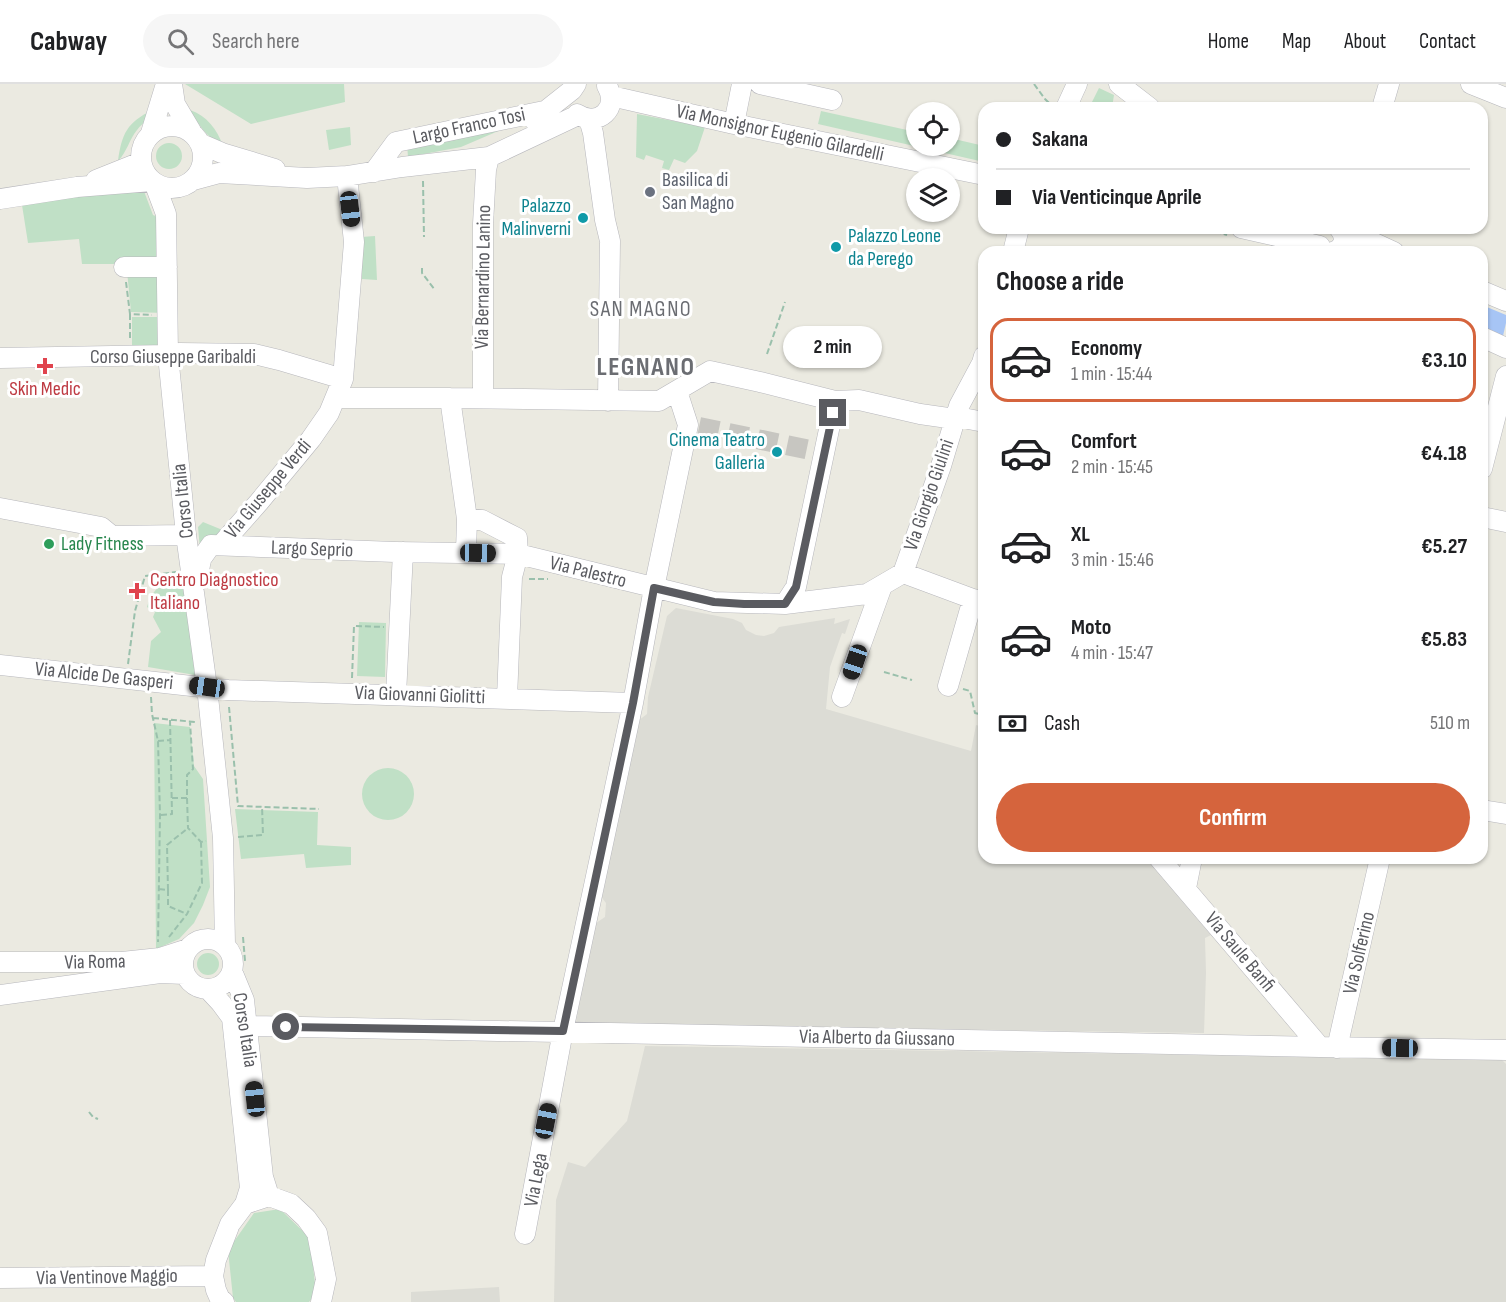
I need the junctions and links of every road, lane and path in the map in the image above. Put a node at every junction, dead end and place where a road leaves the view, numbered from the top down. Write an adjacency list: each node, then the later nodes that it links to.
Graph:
1 (166, 84): 21 (street)
2 (172, 84): 22 (street)
3 (742, 84): 20 (street)
4 (760, 84): 13 (street)
5 (1034, 84): 14 (path)
6 (1077, 84): 15 (street)
7 (1119, 84): 16 (street)
8 (1389, 84): 17 (street)
9 (1471, 84): 12 (street)
10 (574, 87): 18 (street, Largo Franco Tosi); 19 (street, Largo Franco Tosi)
11 (608, 90): 19 (street, Largo Franco Tosi); 20 (street, Via Monsignor Eugenio Gilardelli)
12 (1506, 98)
13 (832, 100)
14 (1048, 102)
15 (1069, 102)
16 (1142, 102)
17 (1384, 102)
18 (544, 111): 25 (street, Largo Franco Tosi); 26 (street, Largo Franco Tosi)
19 (584, 117): 23 (street, Largo Franco Tosi); 62 (street)
20 (734, 124): 27 (street, Via Monsignor Eugenio Gilardelli)
21 (151, 133): 22 (street); 24 (street)
22 (196, 137): 29 (street, Largo Franco Tosi); 32 (street)
23 (489, 157): 25 (street, Largo Franco Tosi); 61 (street, Via Bernardino Lanino)
24 (141, 162): 31 (street); 33 (street)
25 (442, 162): 26 (street, Largo Franco Tosi)
26 (374, 172): 28 (street, Largo Franco Tosi)
27 (978, 175)
28 (347, 176): 29 (street, Largo Franco Tosi); 56 (street, Via Giuseppe Verdi)
29 (307, 178): 32 (street, Largo Franco Tosi)
30 (423, 178): 37 (path)
31 (153, 182): 32 (street); 33 (street); 35 (street, Corso Italia)
32 (187, 183): 35 (street, Corso Italia)
33 (77, 187): 34 (street)
34 (0, 199)
35 (166, 214): 41 (street, Corso Italia)
36 (1288, 234): 38 (street)
37 (424, 237)
38 (1331, 240): 39 (street)
39 (1381, 246)
40 (124, 267): 41 (street); 47 (path)
41 (166, 267): 48 (street, Corso Italia)
42 (422, 268): 43 (path)
43 (435, 290)
44 (1488, 294): 45 (street)
45 (1506, 301)
46 (785, 302): 51 (path)
47 (130, 314): 48 (path); 52 (path)
48 (168, 315): 53 (street, Corso Italia)
49 (1488, 340): 50 (street)
50 (1506, 348)
51 (767, 354)
52 (130, 355): 53 (street, Corso Giuseppe Garibaldi); 54 (street, Corso Giuseppe Garibaldi)
53 (168, 355): 56 (street, Corso Giuseppe Garibaldi); 71 (street, Corso Italia)
54 (0, 358)
55 (978, 370): 64 (street, Via Giorgio Giulini)
56 (343, 379): 59 (street, Via Giuseppe Verdi)
57 (1506, 379): 66 (street)
58 (677, 391): 62 (street); 63 (street); 81 (street, Via Lega)
59 (336, 398): 60 (street); 72 (street, Via Giuseppe Verdi)
60 (450, 398): 61 (street); 69 (street)
61 (483, 398): 62 (street)
62 (603, 401)
63 (835, 401): 64 (street); 84 (street)
64 (955, 418): 65 (street); 77 (street, Via Giorgio Giulini)
65 (978, 421)
66 (1488, 447)
67 (0, 508): 71 (street)
68 (1488, 518): 70 (street)
69 (467, 519): 74 (street); 75 (street)
70 (1506, 522)
71 (186, 535): 82 (street, Corso Italia)
72 (221, 544): 73 (street, Largo Seprio); 82 (street, Via Giuseppe Verdi)
73 (403, 552): 74 (street, Largo Seprio); 85 (street)
74 (466, 552): 75 (street, Via Palestro)
75 (518, 554): 81 (street, Via Palestro); 96 (street)
76 (181, 572): 87 (path)
77 (903, 573): 80 (street, Via Palestro); 83 (street)
78 (549, 579): 79 (path)
79 (524, 583)
80 (882, 586): 84 (street, Via Palestro); 97 (street)
81 (654, 588): 84 (street, Via Palestro); 98 (street, Via Lega)
82 (195, 593): 92 (street, Corso Italia)
83 (978, 601): 91 (street)
84 (785, 604)
85 (399, 628): 94 (path); 95 (street)
86 (0, 665): 89 (street, Via Alcide De Gasperi)
87 (128, 668)
88 (884, 672): 90 (path)
89 (151, 681): 92 (street, Via Alcide De Gasperi); 100 (path)
90 (912, 681)
91 (948, 686): 99 (path)
92 (207, 687): 93 (street, Via Giovanni Giolitti); 103 (street, Corso Italia)
93 (228, 690): 94 (street, Via Giovanni Giolitti); 108 (path)
94 (351, 693): 95 (street, Via Giovanni Giolitti)
95 (396, 695): 96 (street, Via Giovanni Giolitti)
96 (507, 698): 98 (street, Via Giovanni Giolitti)
97 (843, 698)
98 (633, 703): 134 (street, Via Lega)
99 (978, 714)
100 (153, 718): 101 (path); 105 (path)
101 (170, 720): 102 (path); 104 (path)
102 (190, 722): 103 (path); 107 (path)
103 (211, 724): 114 (street, Corso Italia)
104 (170, 740): 105 (path); 106 (path)
105 (158, 741): 112 (path)
106 (171, 798): 107 (path); 112 (path)
107 (187, 798): 113 (path)
108 (262, 806): 109 (path); 114 (path)
109 (319, 809)
110 (1488, 811): 111 (street)
111 (1506, 814)
112 (160, 815): 120 (path)
113 (188, 828): 115 (path); 121 (path)
114 (223, 838): 115 (path); 122 (street, Corso Italia)
115 (201, 842): 123 (path)
116 (1164, 864): 119 (street, Via Saule Banfi)
117 (1191, 864): 119 (street)
118 (1378, 864): 135 (street, Via Solferino)
119 (1186, 888): 135 (street, Via Saule Banfi)
120 (158, 889): 121 (path); 127 (path)
121 (168, 890): 123 (path)
122 (223, 894): 125 (street, Corso Italia); 126 (street, Corso Italia)
123 (187, 914): 127 (path)
124 (242, 930): 129 (path)
125 (195, 944): 126 (street); 127 (street, Via Roma); 130 (street)
126 (225, 945): 129 (street)
127 (161, 949): 128 (street, Via Roma)
128 (0, 962)
129 (239, 968): 131 (street); 133 (street, Corso Italia)
130 (185, 974): 131 (street); 132 (street)
131 (208, 989): 140 (street, Corso Italia)
132 (0, 995)
133 (248, 1026): 134 (street, Via Alberto da Giussano); 139 (street, Corso Italia)
134 (563, 1031): 135 (street, Via Alberto da Giussano); 141 (street, Via Lega)
135 (1328, 1048): 136 (street, Via Alberto da Giussano)
136 (1506, 1050)
137 (89, 1112): 138 (path)
138 (98, 1119)
139 (269, 1196): 140 (street); 144 (street)
140 (244, 1204): 143 (street)
141 (525, 1234)
142 (0, 1278): 143 (street, Via Ventinove Maggio)
143 (216, 1295)
144 (321, 1302)

